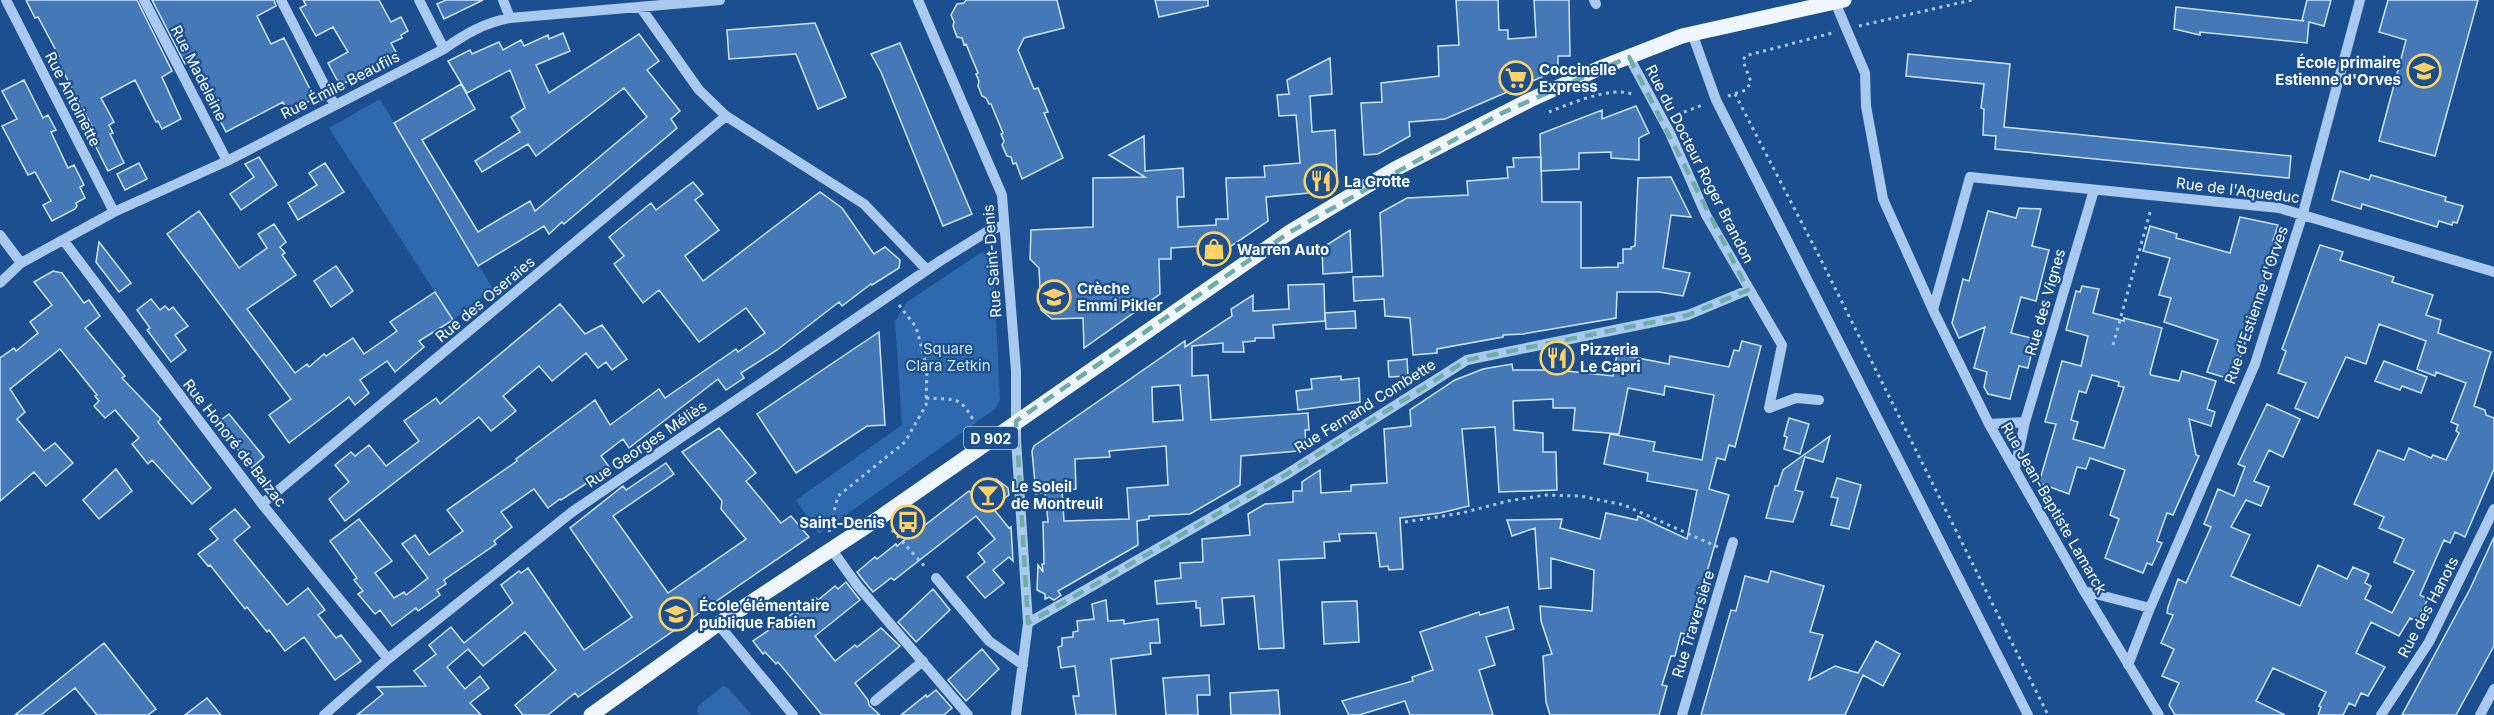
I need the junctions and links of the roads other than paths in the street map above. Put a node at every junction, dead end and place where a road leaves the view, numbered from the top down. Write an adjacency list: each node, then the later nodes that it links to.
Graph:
1 (6, 0): 20 (street, Rue Antoinette)
2 (144, 0): 18 (street, Rue Madeleine)
3 (281, 0): 16 (street)
4 (419, 0): 14 (street)
5 (503, 0): 12 (street)
6 (720, 0): 11 (street, Rue Émile Beaufils)
7 (918, 0): 22 (street, Rue Saint-Denis)
8 (2360, 0): 21 (street, Rue d'Estienne d'Orves)
9 (1840, 1): 10 (main road, D 902); 30 (street, Rue Jean-Baptiste Lamarck)
10 (1809, 4): 13 (main road, D 902)
11 (641, 8): 12 (street, Rue Émile Beaufils); 17 (street)
12 (510, 18): 14 (street, Rue Émile Beaufils)
13 (1692, 33): 15 (main road, D 902); 57 (street)
14 (444, 49): 16 (street, Rue Émile Beaufils)
15 (1629, 57): 29 (street, Rue du Docteur Roger Brandon); 32 (main road, D 902)
16 (334, 104): 18 (street, Rue Émile Beaufils)
17 (726, 116): 26 (street); 36 (street, Rue des Oseraies)
18 (227, 161): 20 (street, Rue Émile Beaufils)
19 (2094, 190): 21 (street, Rue de l'Aqueduc); 30 (street, Rue de l'Aqueduc); 33 (street, Rue des Vignes)
20 (114, 212): 24 (street, Rue Émile Beaufils)
21 (2303, 213): 27 (street, Rue de l'Aqueduc); 42 (street, Rue d'Estienne d'Orves)
22 (1004, 225): 26 (street, Rue Georges Méliès); 32 (street, Rue Saint-Denis)
23 (0, 235): 25 (street)
24 (64, 241): 25 (street, Rue Émile Beaufils); 36 (street, Rue Honoré de Balzac)
25 (21, 263): 28 (street, Rue Émile Beaufils)
26 (927, 270): 45 (street, Rue Georges Méliès)
27 (2494, 272)
28 (0, 283)
29 (1748, 290): 31 (street, Rue du Docteur Roger Brandon); 43 (street, Rue Fernand Combette)
30 (1933, 310): 34 (street, Rue Jean-Baptiste Lamarck)
31 (1819, 400)
32 (1016, 421): 39 (main road, D 902); 43 (street, Rue Saint-Denis)
33 (2025, 422): 34 (street); 35 (street, Rue des Vignes)
34 (1989, 424): 35 (street, Rue Jean-Baptiste Lamarck)
35 (2015, 468): 41 (street, Rue Jean-Baptiste Lamarck)
36 (262, 504): 45 (street, Rue Honoré de Balzac)
37 (2494, 508): 59 (street, Rue des Hanots)
38 (1731, 547): 56 (street, Rue Traversière)
39 (828, 553): 44 (main road, D 902); 46 (street)
40 (936, 578): 47 (street)
41 (2084, 591): 42 (street); 48 (street, Rue Jean-Baptiste Lamarck)
42 (2150, 608): 48 (street, Rue d'Estienne d'Orves)
43 (1028, 623): 47 (street, Rue Saint-Denis)
44 (718, 624): 52 (main road, D 902); 53 (street)
45 (388, 659): 51 (street, Rue Georges Méliès)
46 (923, 661): 50 (street); 54 (street)
47 (1023, 665): 55 (street, Rue Saint-Denis)
48 (2128, 665): 58 (street, Rue Jean-Baptiste Lamarck)
49 (2494, 689): 60 (street)
50 (875, 701)
51 (324, 715)
52 (591, 715)
53 (793, 715)
54 (968, 715)
55 (1016, 715)
56 (1682, 715)
57 (2028, 715)
58 (2158, 715)
59 (2381, 715)
60 (2480, 715)

